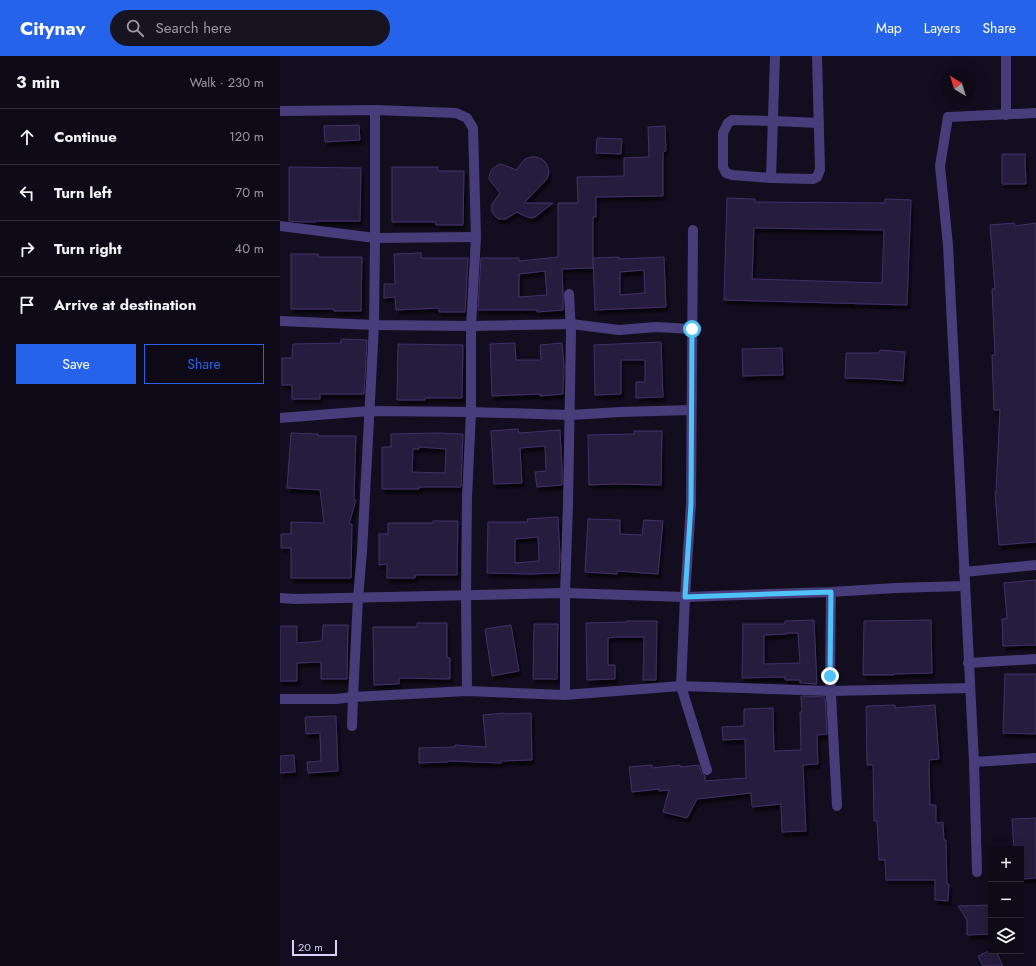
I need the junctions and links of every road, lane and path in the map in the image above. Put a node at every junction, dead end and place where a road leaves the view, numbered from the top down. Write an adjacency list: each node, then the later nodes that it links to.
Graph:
1 (775, 56): 8 (street)
2 (817, 56): 9 (street)
3 (1006, 56): 7 (street)
4 (375, 110): 5 (street); 13 (street); 14 (street)
5 (280, 111)
6 (1036, 113): 7 (street)
7 (1006, 115): 27 (street)
8 (773, 121): 9 (street); 10 (street); 10 (street)
9 (819, 123): 10 (street)
10 (771, 178)
11 (280, 226): 14 (street)
12 (692, 230): 20 (street)
13 (476, 237): 14 (street); 19 (street)
14 (375, 238): 18 (street)
15 (568, 294): 17 (street)
16 (280, 320): 18 (street)
17 (570, 324): 19 (street); 20 (street); 24 (street)
18 (374, 325): 19 (street); 22 (street)
19 (471, 326): 23 (street)
20 (692, 329): 21 (street)
21 (692, 410): 24 (street); 32 (street)
22 (369, 411): 23 (street); 25 (street); 34 (street)
23 (471, 412): 24 (street); 31 (street)
24 (570, 415): 30 (street)
25 (280, 418)
26 (1036, 565): 27 (street)
27 (964, 572): 28 (street)
28 (964, 586): 29 (street); 36 (street)
29 (831, 592): 32 (street); 40 (street)
30 (565, 593): 31 (street); 32 (street); 41 (street)
31 (466, 595): 34 (street); 39 (street)
32 (685, 597): 37 (street)
33 (280, 598): 34 (street)
34 (358, 598): 42 (street)
35 (1036, 659): 36 (street)
36 (968, 662): 38 (street)
37 (681, 686): 40 (street); 41 (street); 47 (street)
38 (970, 688): 40 (street); 46 (street)
39 (466, 691): 41 (street); 42 (street)
40 (831, 691): 48 (street)
41 (565, 695)
42 (353, 697): 43 (street); 44 (street)
43 (280, 699)
44 (352, 726)
45 (1036, 758): 46 (street)
46 (974, 762): 49 (street)
47 (707, 770)
48 (837, 806)
49 (977, 872)

